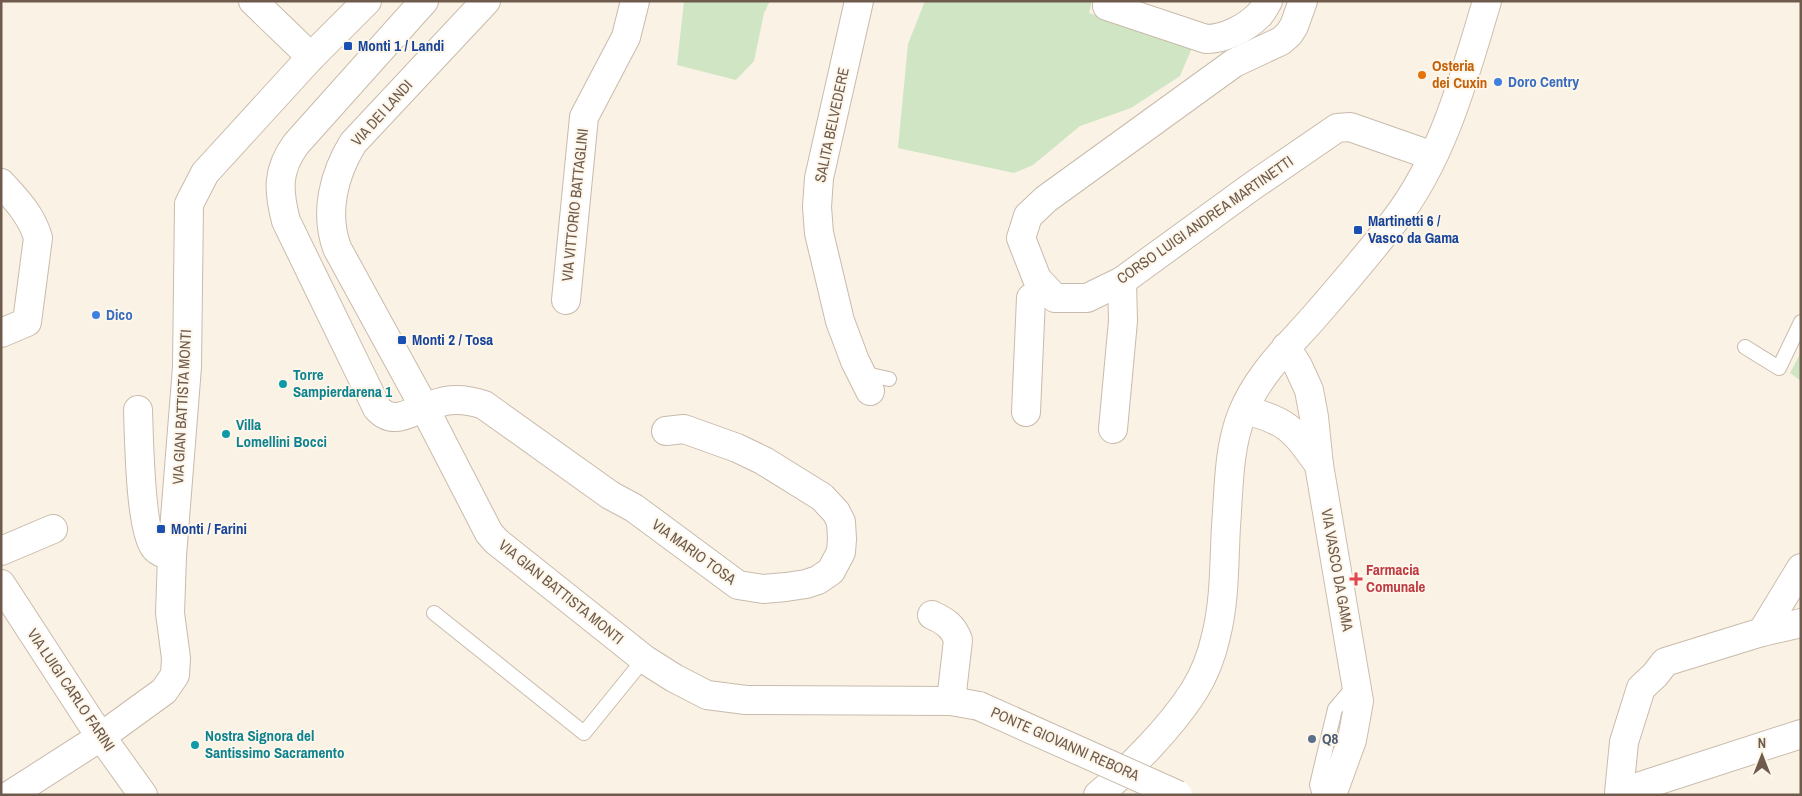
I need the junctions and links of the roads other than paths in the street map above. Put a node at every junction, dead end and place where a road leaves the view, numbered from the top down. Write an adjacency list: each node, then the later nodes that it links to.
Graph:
1 (253, 1): 11 (street)
2 (367, 1): 11 (street, VIA GIAN BATTISTA MONTI)
3 (424, 1): 22 (street)
4 (486, 1): 22 (street, VIA DEI LANDI)
5 (635, 1): 16 (street, VIA VITTORIO BATTAGLINI)
6 (859, 1): 21 (street, SALITA BELVEDERE)
7 (1268, 1): 10 (street)
8 (1303, 1): 14 (street, CORSO LUIGI ANDREA MARTINETTI)
9 (1487, 1): 12 (street)
10 (1106, 6)
11 (311, 57): 31 (street, VIA GIAN BATTISTA MONTI)
12 (1433, 156): 14 (street, CORSO LUIGI ANDREA MARTINETTI); 19 (street)
13 (1, 183): 18 (street)
14 (1122, 281): 26 (street)
15 (1031, 298): 25 (street)
16 (566, 300)
17 (1801, 322): 20 (lane)
18 (1, 333)
19 (1286, 347): 24 (street); 28 (street, VIA VASCO DA GAMA)
20 (1745, 347)
21 (873, 381)
22 (424, 407): 27 (street, VIA MARIO TOSA); 38 (street, VIA GIAN BATTISTA MONTI)
23 (138, 410): 31 (street)
24 (1244, 410): 28 (street); 48 (street)
25 (1026, 412)
26 (1113, 429)
27 (666, 431)
28 (1319, 465): 39 (street, VIA VASCO DA GAMA)
29 (53, 529): 30 (street)
30 (1, 550)
31 (172, 556): 43 (street, VIA GIAN BATTISTA MONTI)
32 (1801, 568): 37 (street)
33 (1, 584): 43 (street, VIA LUIGI CARLO FARINI)
34 (434, 613): 38 (lane)
35 (932, 615): 40 (street)
36 (1801, 623): 37 (street)
37 (1762, 632): 42 (street)
38 (644, 659): 40 (street, VIA GIAN BATTISTA MONTI)
39 (1357, 684): 50 (lane); 51 (street, VIA VASCO DA GAMA)
40 (951, 701): 41 (street, VIA GIAN BATTISTA MONTI)
41 (979, 706): 49 (street, PONTE GIOVANNI REBORA, bridge)
42 (1801, 734)
43 (102, 736): 46 (street, VIA GIAN BATTISTA MONTI); 47 (street, VIA LUIGI CARLO FARINI)
44 (1, 788): 45 (street)
45 (6, 795)
46 (10, 795)
47 (143, 795)
48 (1098, 795)
49 (1178, 795)
50 (1320, 795)
51 (1332, 795)

